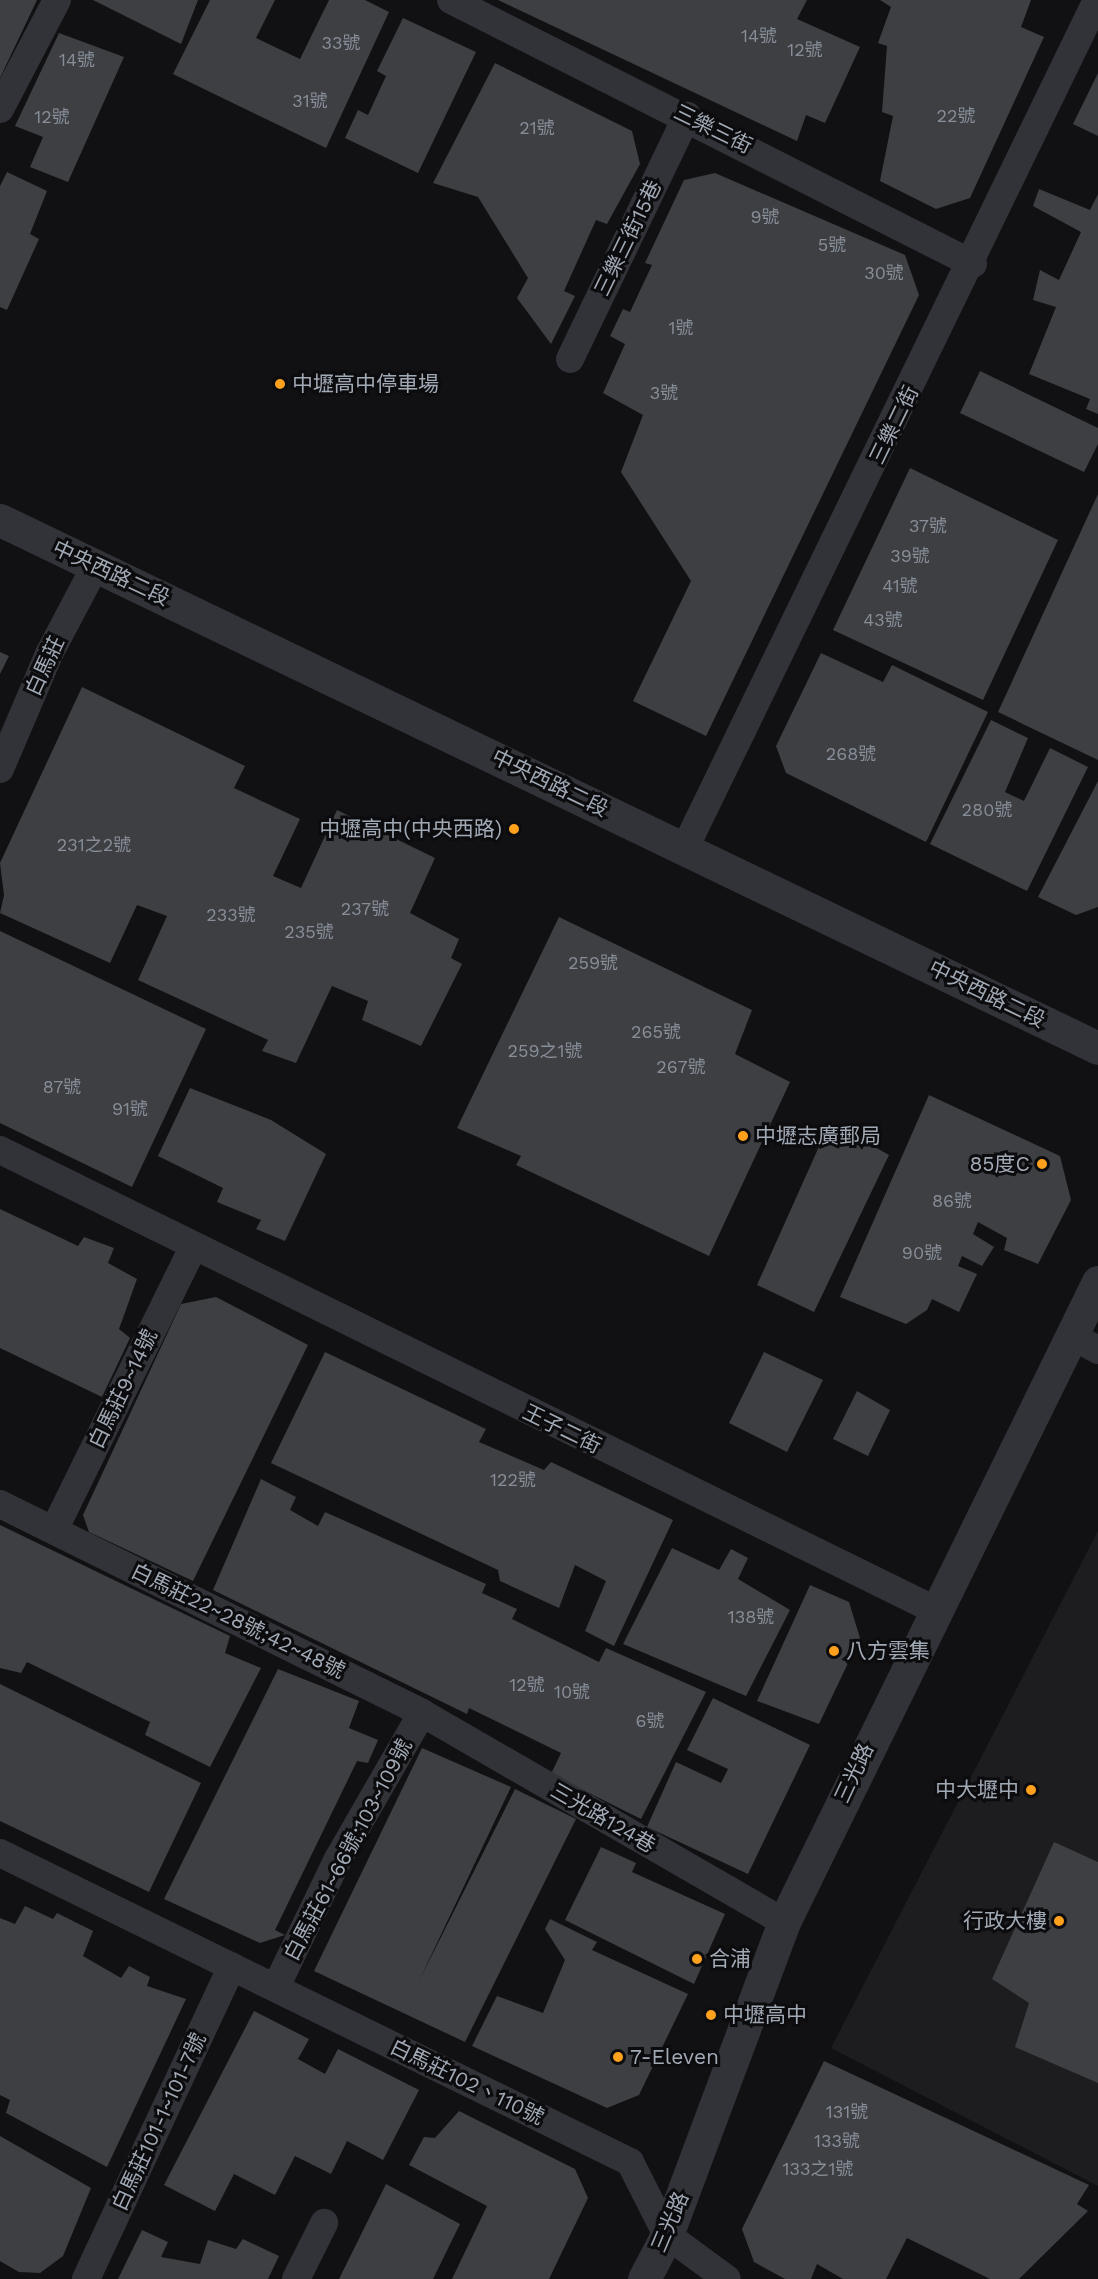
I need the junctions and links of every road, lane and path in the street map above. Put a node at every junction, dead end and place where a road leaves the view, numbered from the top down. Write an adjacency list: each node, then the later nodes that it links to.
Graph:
1 (57, 0): 4 (lane)
2 (451, 0): 5 (lane, 三樂三街)
3 (1097, 0): 6 (lane, 三樂二街)
4 (0, 109)
5 (687, 116): 6 (lane, 三樂三街); 7 (lane, 三樂三街15巷)
6 (973, 264): 11 (lane, 三樂二街)
7 (570, 360)
8 (0, 520): 9 (street, 中央西路二段)
9 (96, 565): 10 (lane, 白馬莊); 11 (street, 中央西路二段)
10 (0, 769)
11 (685, 848): 12 (street, 中央西路二段)
12 (1098, 1048)
13 (0, 1150): 14 (lane, 王子二街)
14 (192, 1249): 18 (lane, 白馬莊9~14號); 19 (lane, 王子二街)
15 (1098, 1282): 16 (street, 三光路)
16 (1085, 1343): 19 (street, 三光路)
17 (0, 1504): 18 (lane, 白馬莊22~28號;42~48號)
18 (54, 1530): 20 (lane, 白馬莊22~28號;42~48號)
19 (933, 1609): 22 (street, 三光路)
20 (422, 1713): 22 (lane, 三光路124巷); 24 (lane, 白馬莊61~66號;103~109號)
21 (0, 1853): 23 (lane, 白馬莊102、110號)
22 (784, 1922): 26 (street, 三光路)
23 (232, 1966): 24 (lane, 白馬莊102、110號); 27 (lane, 白馬莊101-1~101-7號)
24 (276, 1987): 26 (lane, 白馬莊102、110號)
25 (324, 2223): 28 (lane)
26 (667, 2235): 29 (street, 三光路); 30 (lane)
27 (86, 2279)
28 (296, 2279)
29 (644, 2279)
30 (727, 2279)

